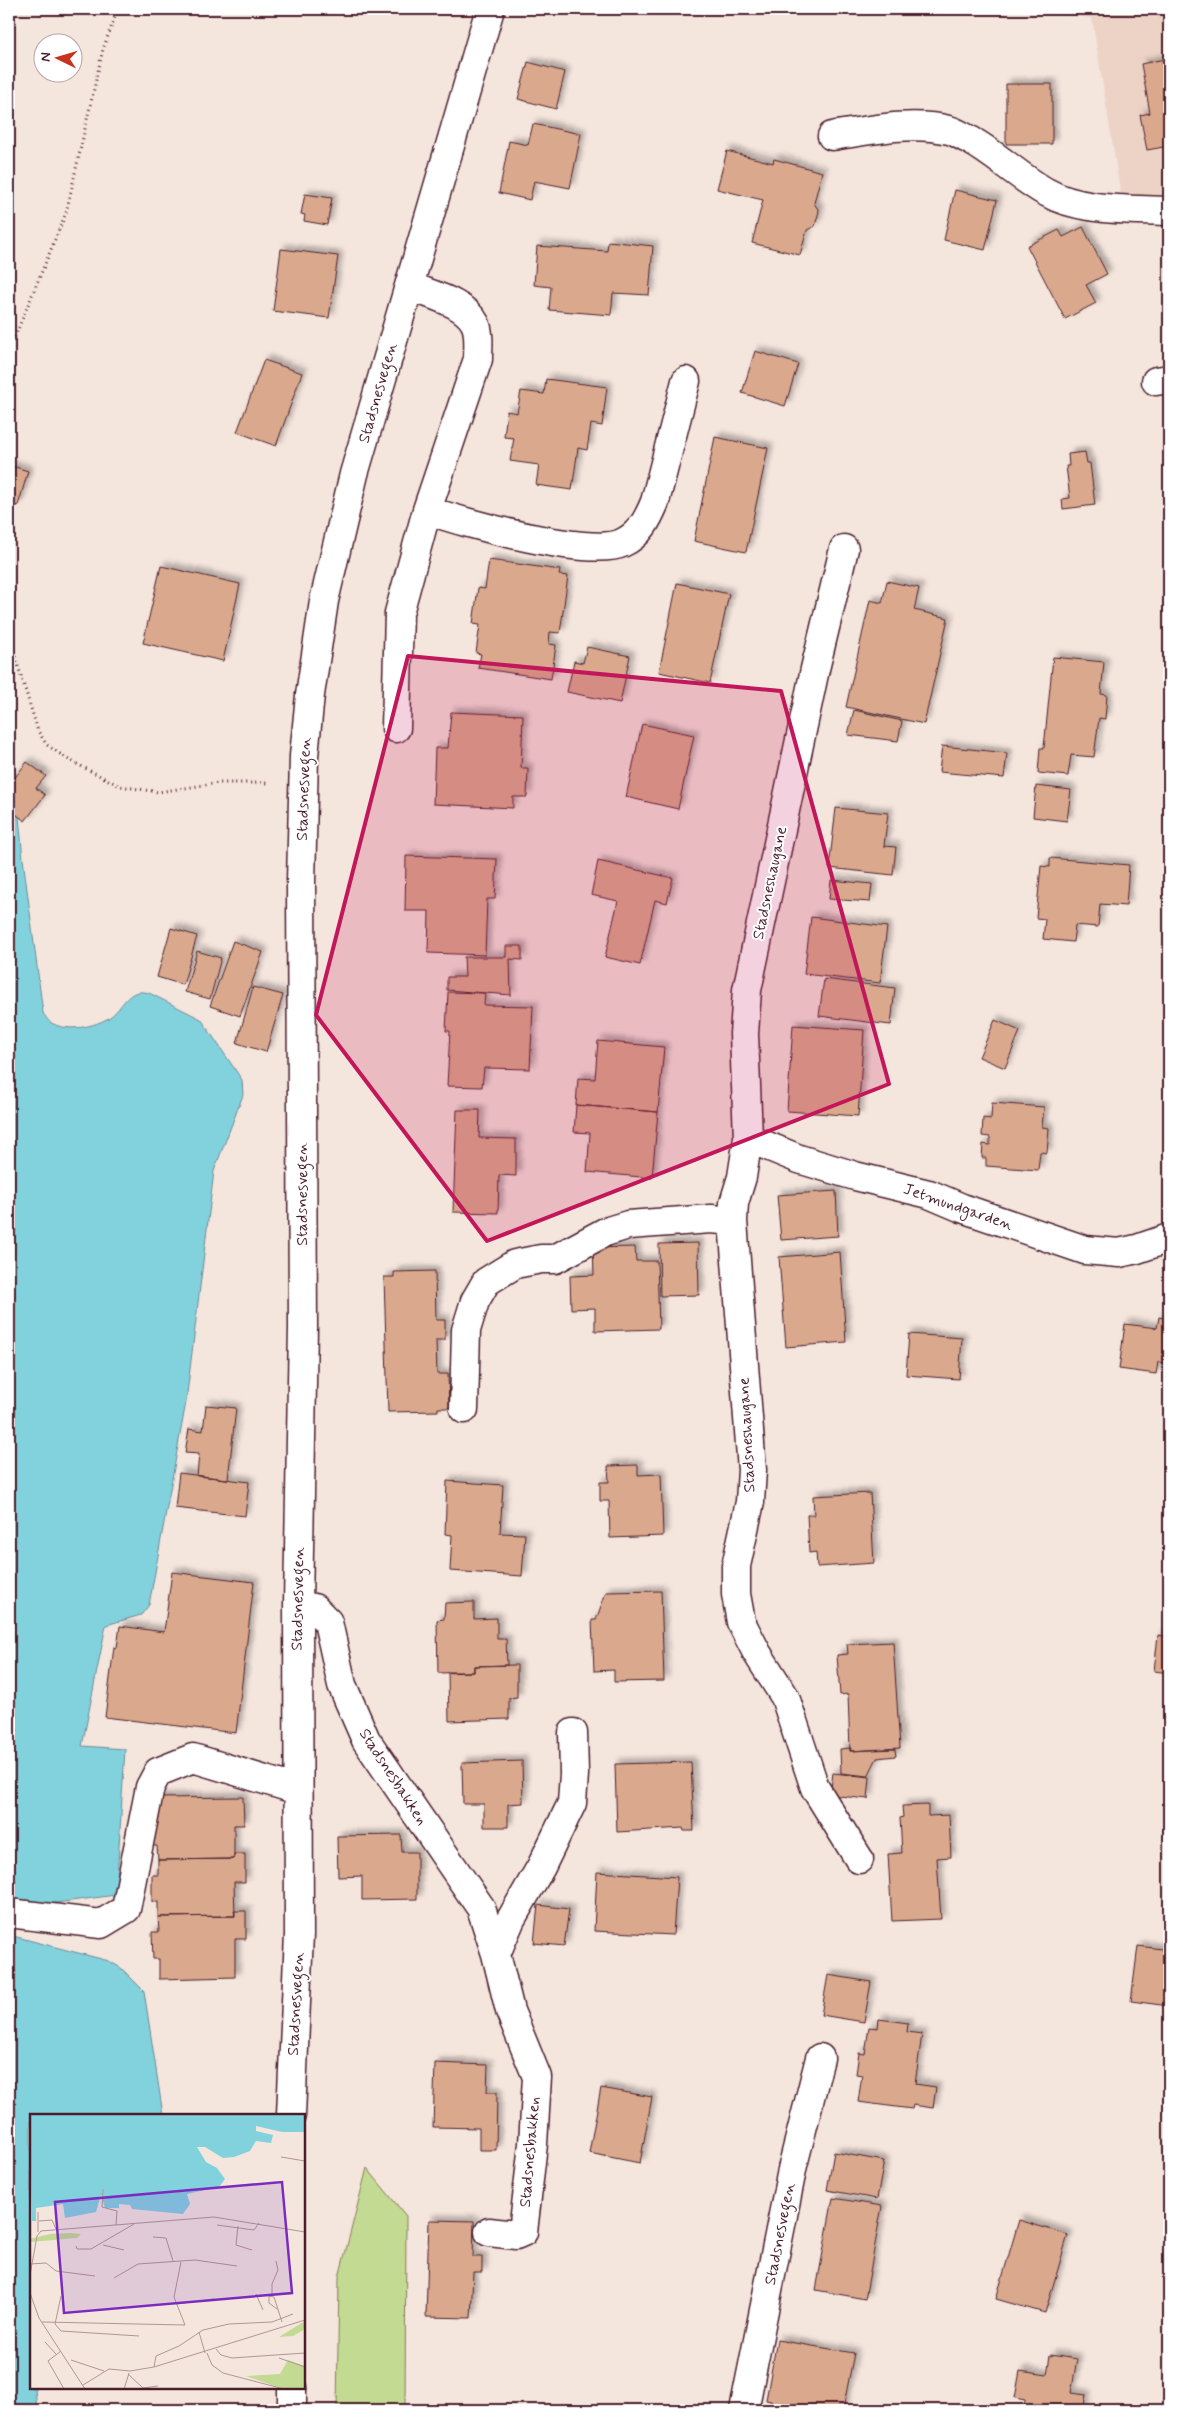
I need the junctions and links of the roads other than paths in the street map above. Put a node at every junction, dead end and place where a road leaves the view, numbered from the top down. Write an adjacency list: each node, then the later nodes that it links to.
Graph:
1 (490, 9): 4 (street, Stadsnesvegen)
2 (832, 136): 3 (street)
3 (1169, 211)
4 (410, 286): 6 (street); 13 (street, Stadsnesvegen)
5 (686, 381): 6 (street)
6 (427, 510): 8 (street)
7 (844, 550): 9 (street, Stadsneshaugane)
8 (396, 728)
9 (748, 1138): 10 (street, Stadsneshaugane); 11 (street, Jetmundgarden)
10 (733, 1221): 12 (street); 16 (street, Stadsneshaugane)
11 (1169, 1238)
12 (464, 1409)
13 (298, 1605): 15 (street, Stadsnesvegen); 18 (street, Stadsnesbakken)
14 (572, 1733): 18 (street)
15 (298, 1790): 17 (street); 20 (street, Stadsnesvegen)
16 (859, 1859)
17 (9, 1913)
18 (496, 1954): 21 (street, Stadsnesbakken)
19 (820, 2058): 24 (street, Stadsnesvegen)
20 (291, 2114)
21 (489, 2232)
22 (292, 2389): 23 (street)
23 (292, 2410)
24 (744, 2410)

